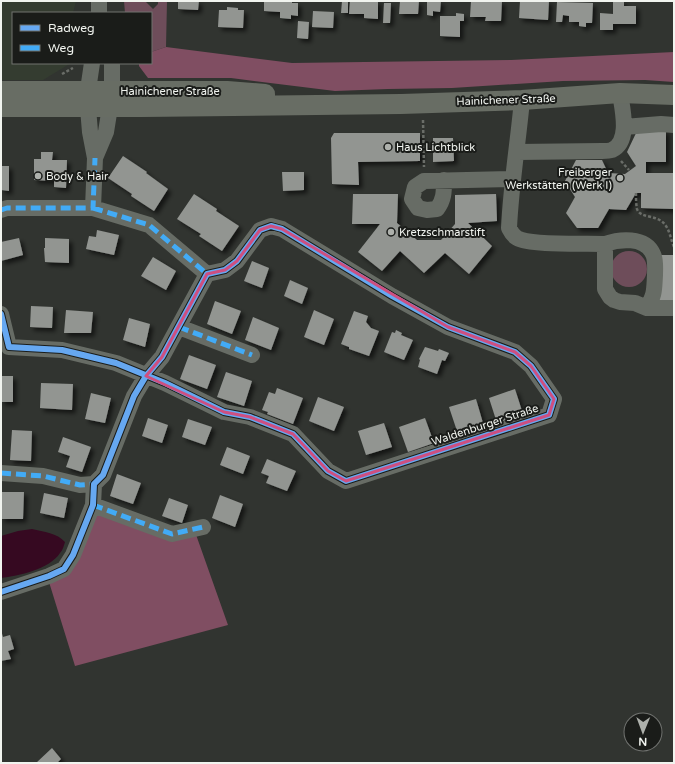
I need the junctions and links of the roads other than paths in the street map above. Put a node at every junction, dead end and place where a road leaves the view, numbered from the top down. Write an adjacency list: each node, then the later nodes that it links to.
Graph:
1 (99, 1): 2 (street)
2 (99, 12)
3 (92, 64): 8 (street)
4 (112, 64): 9 (street)
5 (1, 91): 8 (main road, Hainichener Straße)
6 (620, 93): 7 (main road, Hainichener Straße); 10 (main road, Hainichener Straße); 13 (street)
7 (674, 95)
8 (88, 99): 9 (main road, Hainichener Straße); 11 (main road, Hainichener Straße); 15 (street)
9 (111, 99): 10 (main road, Hainichener Straße); 15 (street)
10 (522, 100): 14 (street)
11 (1, 107)
12 (674, 125): 13 (street)
13 (624, 127): 14 (street)
14 (517, 152): 16 (street)
15 (95, 158): 18 (street)
16 (514, 179): 17 (street); 20 (street)
17 (444, 180): 17 (street)
18 (93, 208): 19 (street); 21 (street)
19 (1, 210)
20 (605, 244): 22 (street); 22 (street)
21 (208, 274): 25 (street); 28 (street, Waldenburger Straße)
22 (647, 308): 23 (street)
23 (674, 308)
24 (1, 314): 26 (street, Waldenburger Straße)
25 (179, 327): 27 (street); 28 (street)
26 (5, 347): 28 (street, Waldenburger Straße)
27 (252, 355)
28 (146, 376): 30 (street)
29 (1, 473): 30 (street)
30 (94, 484): 31 (street)
31 (93, 505): 32 (street); 33 (street)
32 (203, 528)
33 (1, 592)

